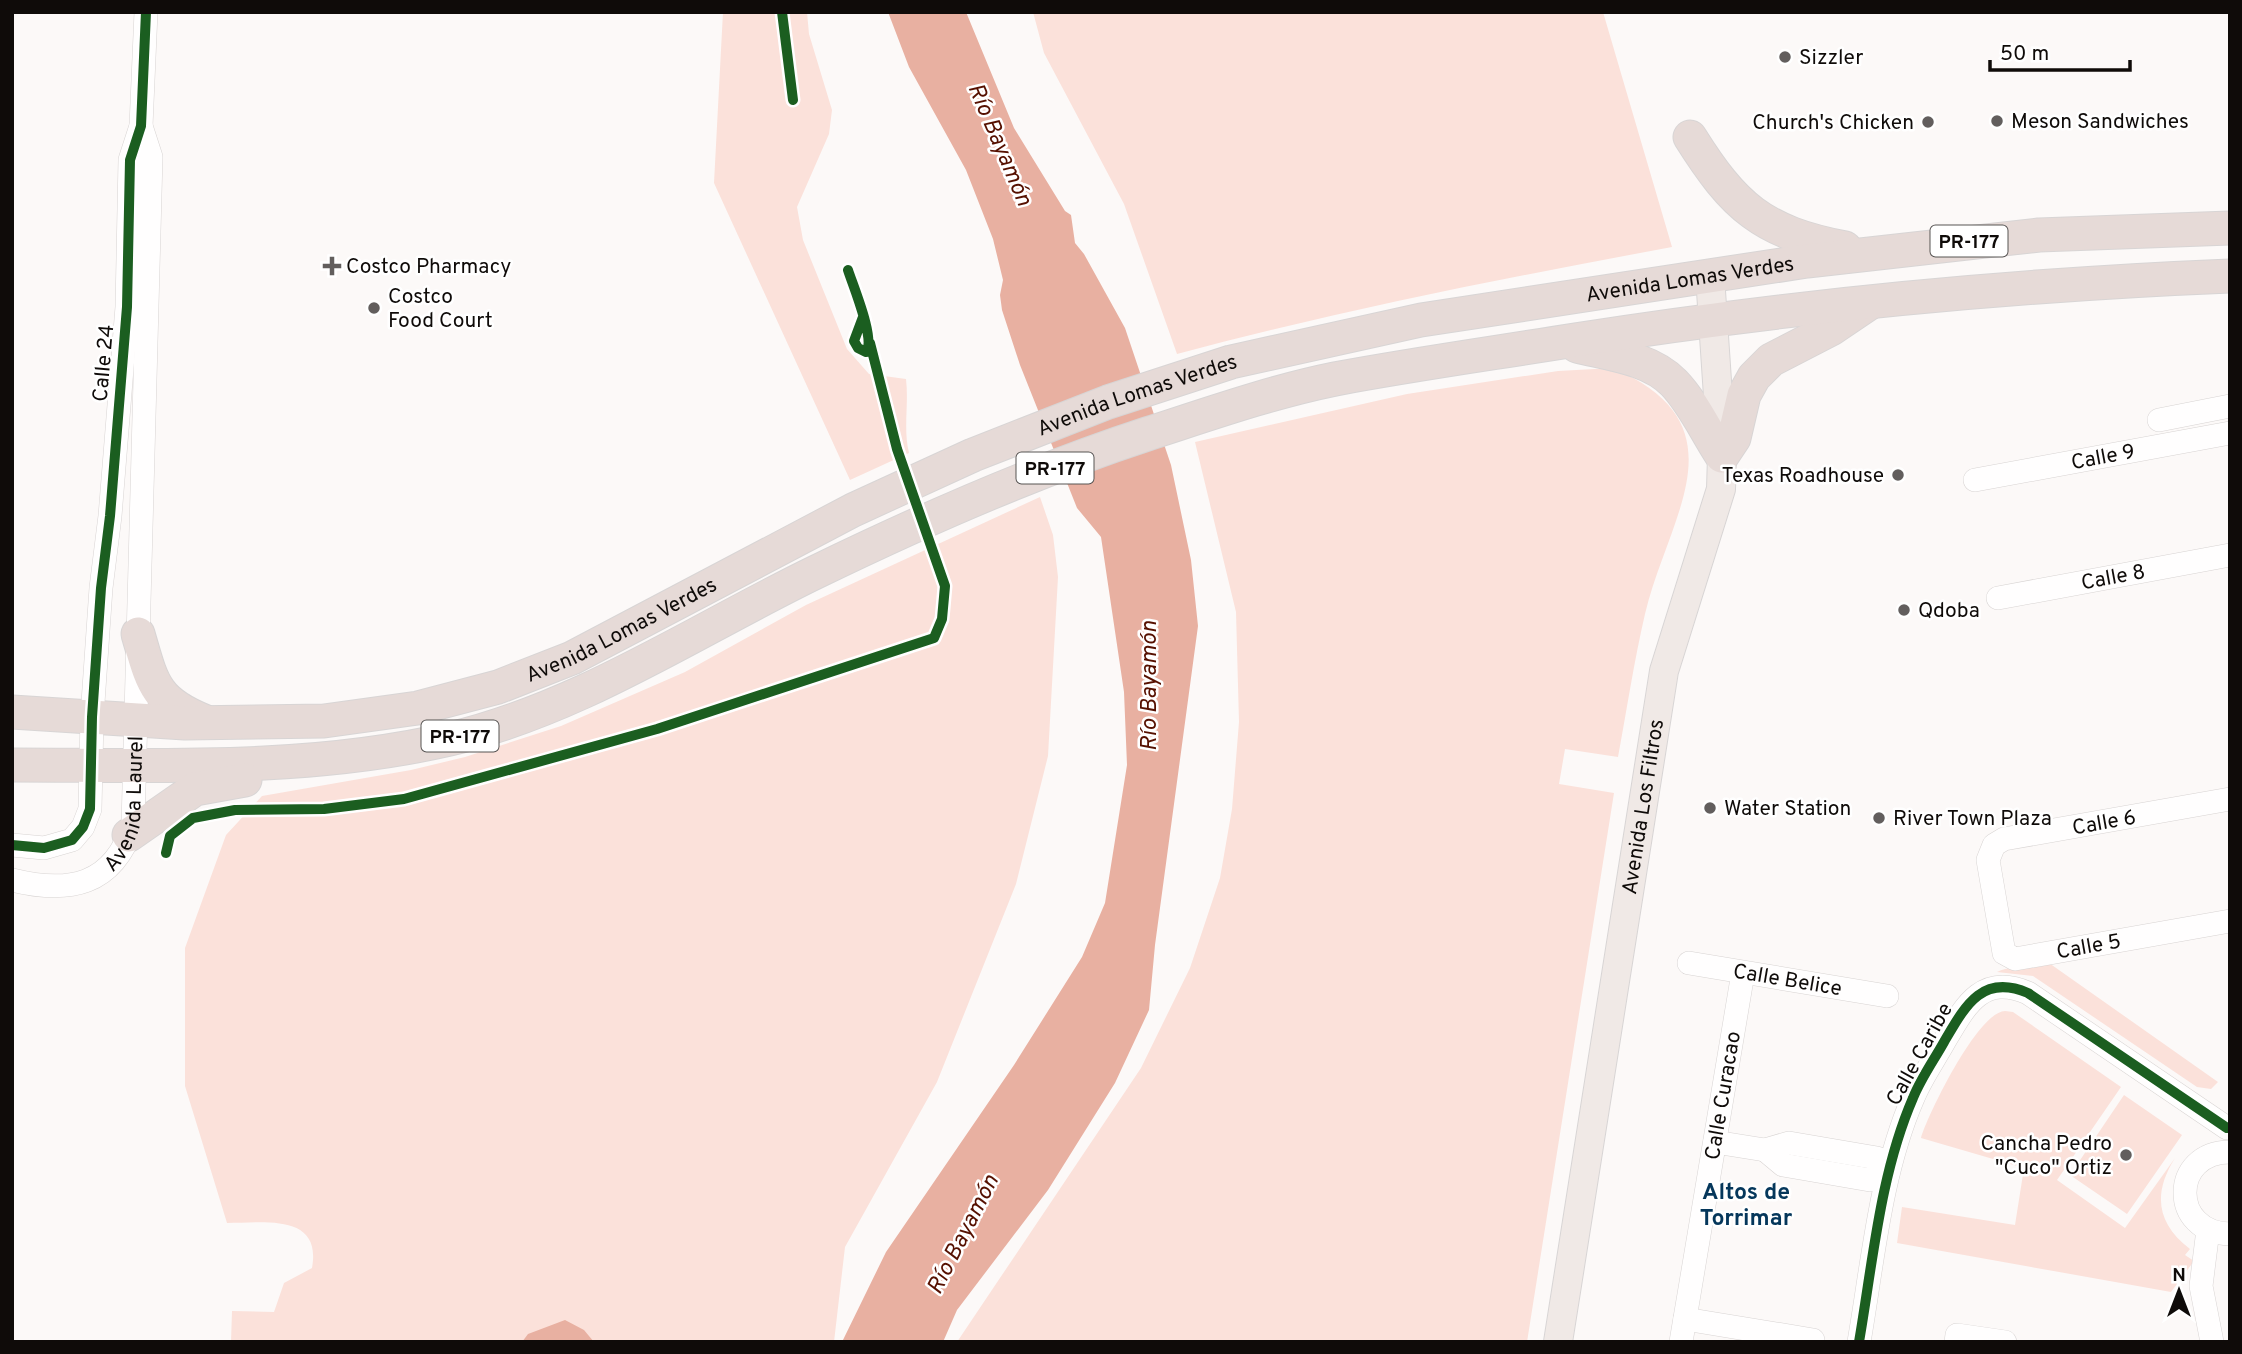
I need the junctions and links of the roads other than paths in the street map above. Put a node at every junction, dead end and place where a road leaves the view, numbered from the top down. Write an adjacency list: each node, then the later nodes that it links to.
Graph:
1 (146, 12): 2 (street, Calle 24)
2 (141, 126): 18 (street, Calle 24); 20 (street, Calle 24)
3 (1690, 136): 5 (highway)
4 (2230, 228): 5 (highway, Avenida Lomas Verdes / PR-177)
5 (1872, 253): 6 (highway, Avenida Lomas Verdes / PR-177)
6 (1710, 276): 9 (main road, Avenida Los Filtros); 22 (highway, Avenida Lomas Verdes / PR-177)
7 (2230, 276): 8 (highway, Avenida Lomas Verdes / PR-177)
8 (1872, 301): 9 (highway, Avenida Lomas Verdes / PR-177); 14 (highway)
9 (1713, 318): 10 (highway, Avenida Lomas Verdes / PR-177); 14 (main road, Avenida Los Filtros)
10 (1562, 342): 14 (highway); 23 (highway, Avenida Lomas Verdes / PR-177)
11 (2230, 407): 12 (street)
12 (2159, 420)
13 (2230, 433): 15 (street, Calle 9)
14 (1722, 456): 43 (main road, Avenida Los Filtros)
15 (1975, 480)
16 (2230, 555): 17 (street, Calle 8)
17 (1998, 598)
18 (138, 634): 21 (street, Calle 24); 22 (highway)
19 (12, 712): 20 (highway, Avenida Lomas Verdes / PR-177)
20 (92, 717): 21 (highway, Avenida Lomas Verdes / PR-177); 25 (street, Avenida Laurel)
21 (136, 720): 22 (highway, Avenida Lomas Verdes / PR-177); 26 (street, Avenida Laurel)
22 (209, 723)
23 (313, 758): 26 (highway, Avenida Lomas Verdes / PR-177); 28 (highway)
24 (12, 765): 25 (highway, Avenida Lomas Verdes / PR-177)
25 (91, 765): 26 (highway, Avenida Lomas Verdes / PR-177); 29 (street, Avenida Laurel)
26 (135, 765): 28 (street, Avenida Laurel)
27 (2230, 799): 31 (street, Calle 6)
28 (130, 835): 30 (street, Avenida Laurel)
29 (12, 845)
30 (12, 880)
31 (1995, 899): 32 (street, Calle 5)
32 (2230, 921)
33 (1689, 963): 34 (street, Calle Belice)
34 (1743, 973): 35 (street, Calle Belice); 37 (street, Calle Curacao)
35 (1887, 996)
36 (2228, 1123): 38 (street); 39 (street, Calle Caribe)
37 (1716, 1142): 39 (street); 41 (street, Calle Curacao)
38 (2223, 1153): 40 (street)
39 (1884, 1172): 44 (street, Calle Caribe)
40 (2219, 1232): 47 (street)
41 (1683, 1330): 42 (street)
42 (1813, 1340)
43 (1558, 1342)
44 (1859, 1342)
45 (1956, 1342): 46 (street)
46 (2005, 1342)
47 (2212, 1342)

